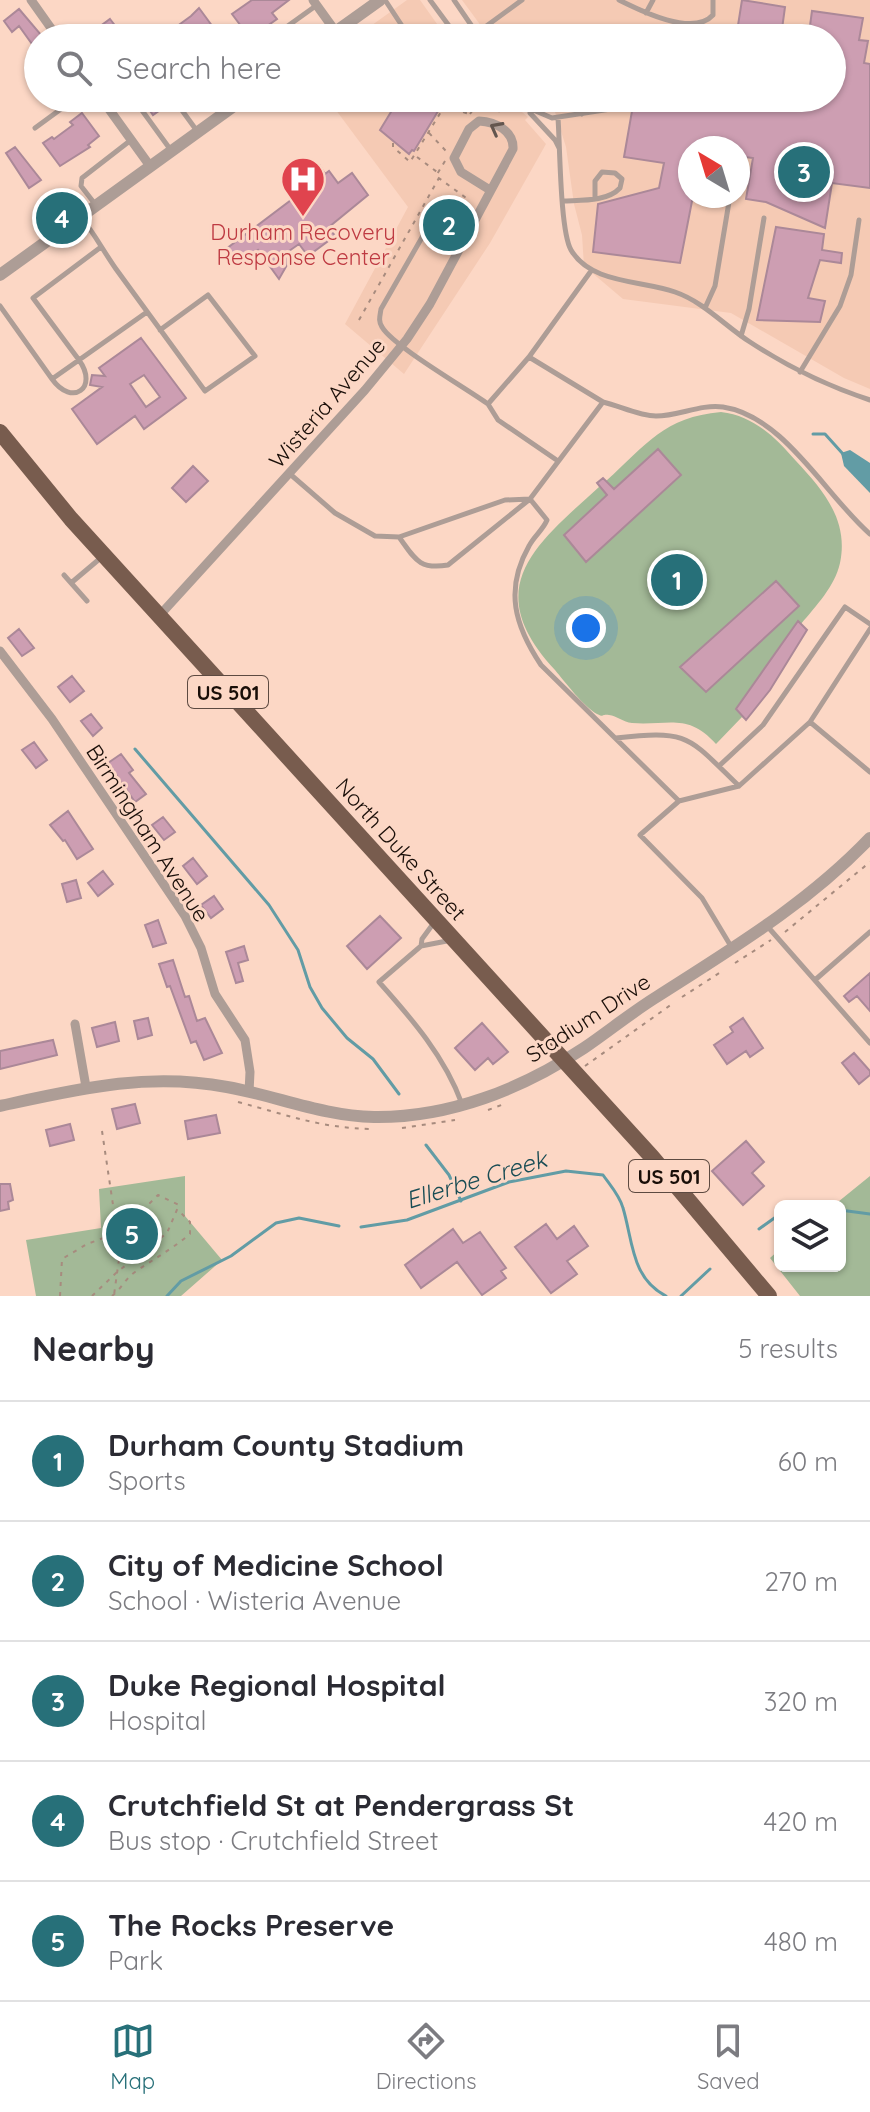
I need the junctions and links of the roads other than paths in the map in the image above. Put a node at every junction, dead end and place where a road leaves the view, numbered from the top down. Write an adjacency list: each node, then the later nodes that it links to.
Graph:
1 (31, 0): 11 (street)
2 (382, 0): 14 (street); 15 (lane)
3 (430, 0): 16 (lane)
4 (454, 0): 17 (lane)
5 (522, 0): 18 (lane)
6 (619, 0): 10 (lane)
7 (653, 0): 10 (lane)
8 (713, 0): 10 (lane)
9 (315, 3): 12 (lane); 13 (street)
10 (646, 13)
11 (48, 24)
12 (289, 24)
13 (326, 24)
14 (348, 24)
15 (402, 24)
16 (448, 24)
17 (471, 24)
18 (493, 24)
19 (57, 112): 32 (lane)
20 (111, 112): 34 (street)
21 (143, 112): 35 (lane)
22 (183, 112): 33 (lane)
23 (220, 112): 29 (lane)
24 (226, 112): 29 (street)
25 (529, 112): 36 (lane)
26 (534, 112): 31 (lane)
27 (583, 112): 30 (lane)
28 (599, 112): 30 (lane)
29 (222, 115): 33 (street)
30 (578, 116): 31 (lane)
31 (558, 118): 36 (lane)
32 (35, 128)
33 (197, 132): 35 (street)
34 (131, 140): 37 (street); 41 (lane)
35 (172, 151): 37 (street)
36 (560, 151): 40 (lane)
37 (150, 166): 41 (street)
38 (490, 190): 38 (street, Wisteria Avenue, one-way to 38); 46 (street, Wisteria Avenue)
39 (595, 198): 39 (lane); 40 (lane)
40 (563, 201): 48 (lane)
41 (96, 205): 43 (street)
42 (728, 208): 51 (lane)
43 (80, 217): 47 (lane); 49 (street)
44 (764, 218): 54 (lane)
45 (859, 220): 58 (lane)
46 (474, 222): 55 (street, Wisteria Avenue); 55 (lane)
47 (101, 247): 52 (lane); 57 (lane)
48 (591, 271): 51 (lane); 56 (lane)
49 (0, 275)
50 (0, 306): 59 (lane)
51 (705, 308): 54 (lane)
52 (147, 312): 53 (lane); 57 (lane)
53 (160, 330): 53 (lane)
54 (741, 336): 58 (lane)
55 (401, 346): 62 (lane); 65 (street, Wisteria Avenue)
56 (529, 357): 61 (lane); 62 (lane)
57 (79, 360): 59 (lane); 59 (lane)
58 (800, 372): 60 (lane)
59 (52, 379)
60 (870, 400)
61 (603, 402): 64 (lane); 67 (lane)
62 (488, 404): 64 (lane)
63 (0, 432): 69 (highway, North Duke Street / US 501)
64 (558, 461): 66 (lane)
65 (289, 473): 68 (lane); 73 (street, Wisteria Avenue)
66 (530, 499): 68 (lane); 68 (lane); 77 (lane)
67 (870, 534)
68 (399, 537)
69 (104, 555): 71 (lane); 73 (highway, North Duke Street / US 501)
70 (64, 575): 71 (lane)
71 (71, 583): 72 (lane)
72 (87, 601)
73 (159, 616): 83 (highway, North Duke Street / US 501)
74 (870, 626): 76 (lane); 78 (lane)
75 (0, 651): 94 (street, Birmingham Avenue)
76 (810, 722): 79 (lane); 80 (lane)
77 (615, 738): 78 (lane); 81 (lane)
78 (719, 766): 80 (lane)
79 (870, 772)
80 (739, 786): 81 (lane)
81 (679, 801): 88 (lane)
82 (870, 838): 84 (street, Stadium Drive)
83 (435, 920): 86 (highway, North Duke Street / US 501); 87 (lane)
84 (768, 926): 88 (street, Stadium Drive); 89 (lane)
85 (870, 932): 89 (lane)
86 (453, 940): 87 (lane); 92 (highway, North Duke Street / US 501)
87 (421, 946): 95 (lane)
88 (733, 948): 92 (street, Stadium Drive)
89 (815, 980): 91 (lane)
90 (75, 1024): 93 (street)
91 (870, 1043)
92 (564, 1060): 95 (street, Stadium Drive); 97 (highway, North Duke Street / US 501)
93 (86, 1087): 94 (street, Stadium Drive); 96 (street, Stadium Drive)
94 (249, 1092): 95 (street, Stadium Drive)
95 (463, 1105)
96 (0, 1106)
97 (769, 1296)

